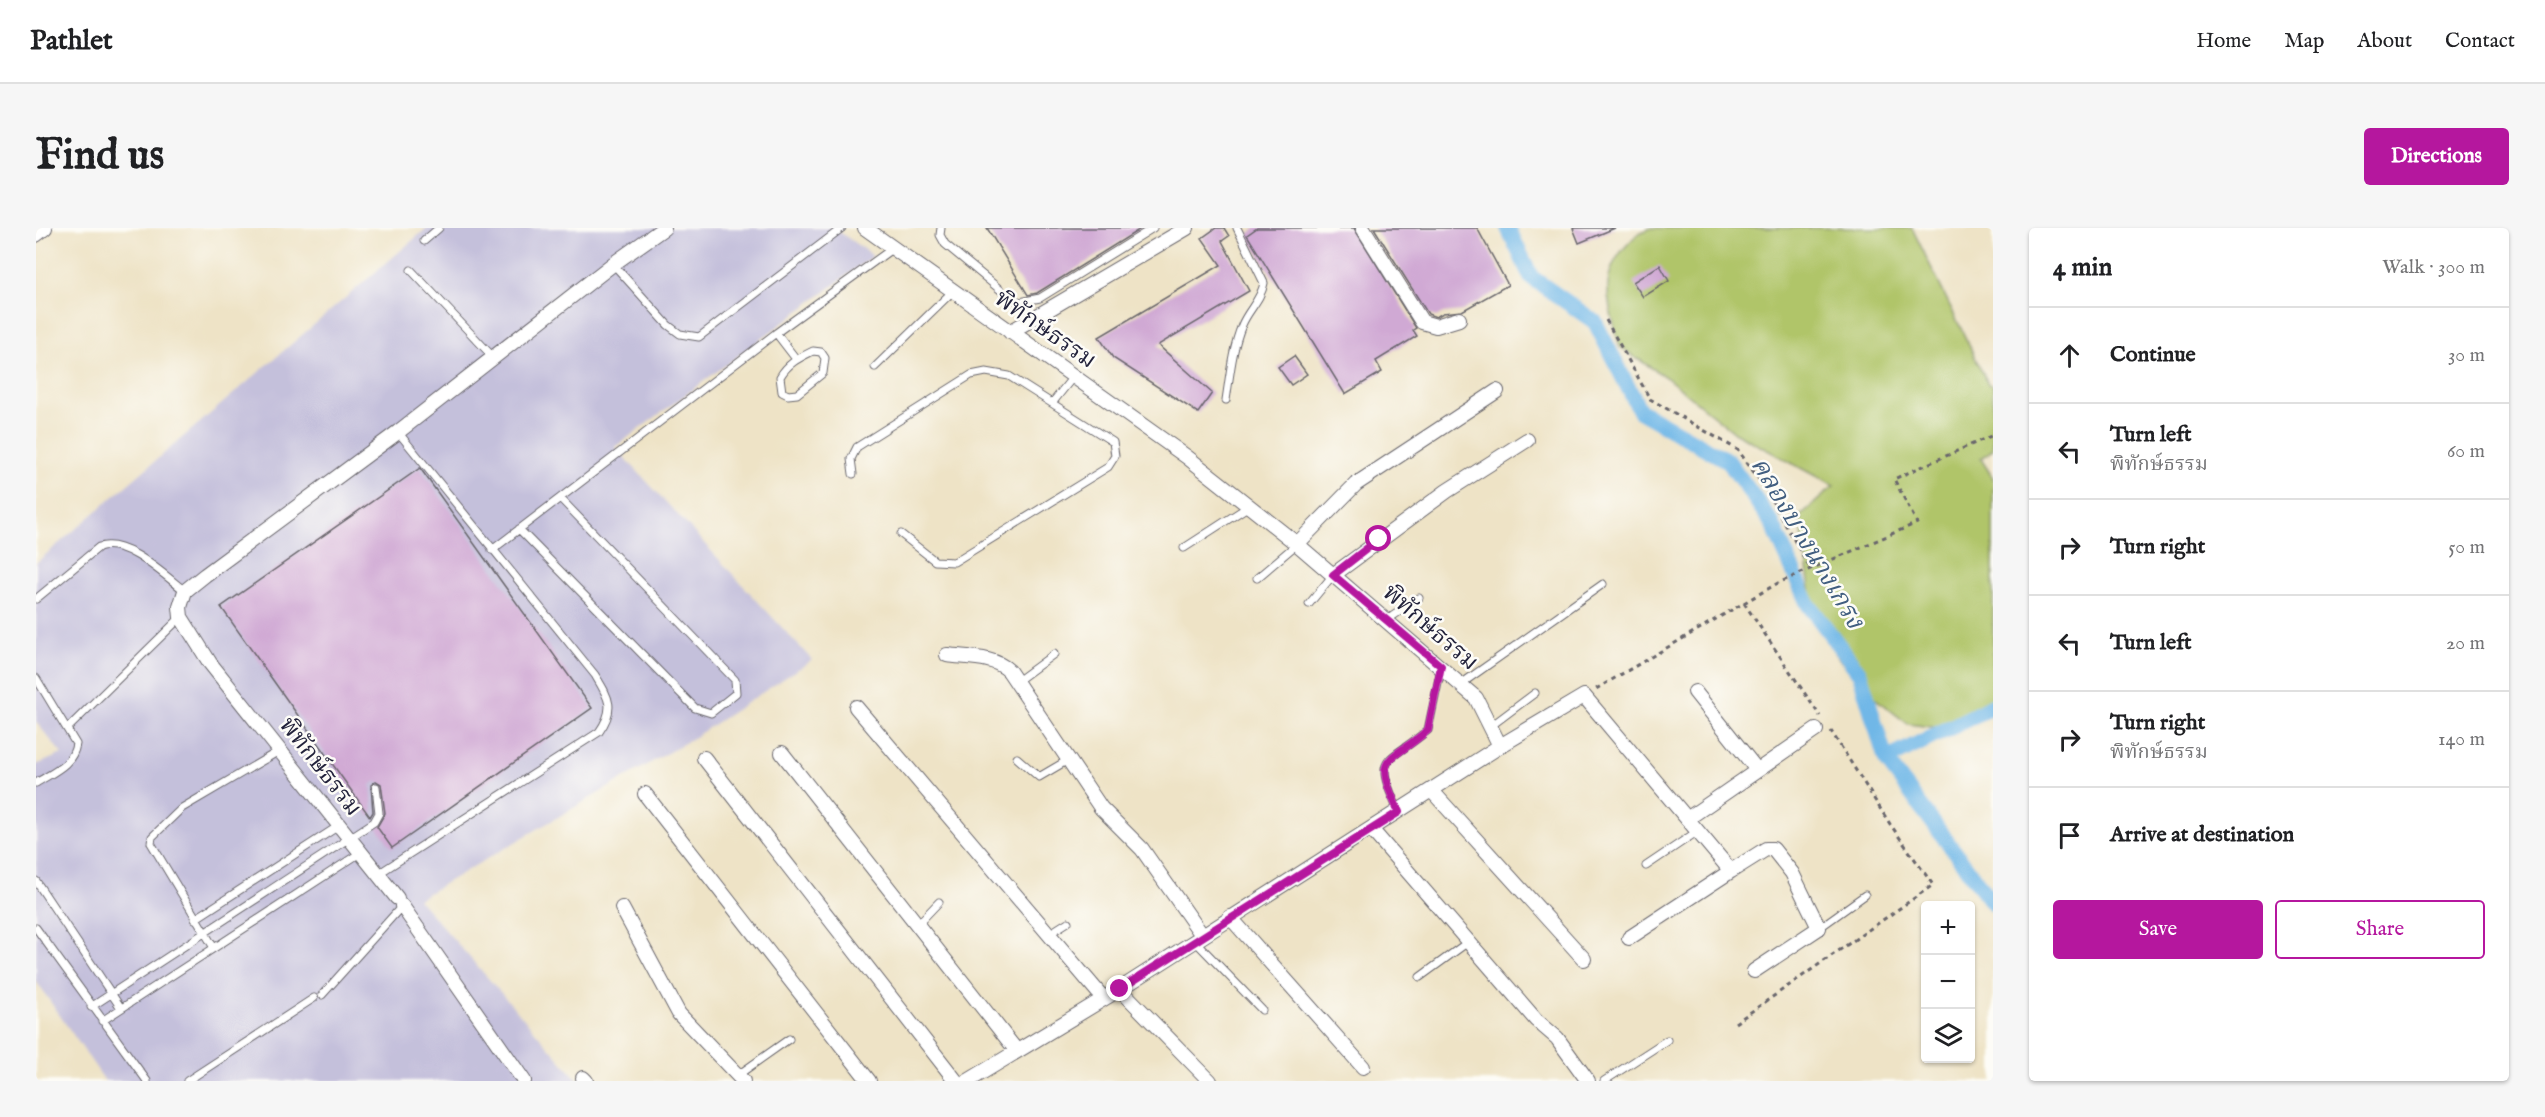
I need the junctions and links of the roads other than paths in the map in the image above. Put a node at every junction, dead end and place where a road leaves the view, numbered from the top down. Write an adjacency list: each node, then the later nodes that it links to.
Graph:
1 (45, 228): 11 (street)
2 (439, 228): 12 (lane)
3 (664, 228): 14 (street)
4 (842, 228): 14 (lane)
5 (865, 228): 13 (street, พิทักษ์ธรรม)
6 (940, 228): 7 (lane)
7 (1153, 228)
8 (1187, 228): 18 (street)
9 (1237, 228): 25 (lane)
10 (1363, 228): 17 (street)
11 (36, 236)
12 (424, 241)
13 (893, 248): 16 (street, พิทักษ์ธรรม); 19 (lane)
14 (613, 264): 20 (street)
15 (411, 270): 20 (lane)
16 (952, 292): 18 (street, พิทักษ์ธรรม); 22 (lane)
17 (1459, 319)
18 (1010, 332): 23 (street, พิทักษ์ธรรม)
19 (776, 333): 21 (lane); 30 (lane)
20 (493, 357): 27 (street)
21 (796, 359): 21 (lane)
22 (875, 367)
23 (1073, 377): 26 (lane); 31 (street, พิทักษ์ธรรม)
24 (1497, 392): 34 (street)
25 (1226, 400)
26 (1053, 402): 29 (lane); 33 (lane)
27 (398, 432): 36 (lane); 40 (street)
28 (1527, 440): 37 (street)
29 (853, 474)
30 (560, 498): 32 (lane); 32 (lane)
31 (1249, 506): 34 (street, พิทักษ์ธรรม); 35 (lane)
32 (519, 529): 36 (lane)
33 (901, 534)
34 (1297, 544): 37 (street, พิทักษ์ธรรม); 38 (lane)
35 (1184, 548)
36 (492, 550): 78 (lane)
37 (1333, 575): 43 (lane); 45 (street, พิทักษ์ธรรม)
38 (1257, 578)
39 (1603, 584): 51 (lane)
40 (185, 591): 42 (lane); 44 (street)
41 (1419, 598): 45 (lane)
42 (36, 599)
43 (1309, 604)
44 (180, 617): 56 (lane); 59 (street, พิทักษ์ธรรม)
45 (1387, 620): 48 (street, พิทักษ์ธรรม)
46 (1054, 654): 50 (lane)
47 (947, 655): 50 (street)
48 (1441, 666): 51 (street, พิทักษ์ธรรม); 69 (lane)
49 (36, 678): 56 (lane)
50 (1016, 682): 63 (street)
51 (1461, 684): 55 (street, พิทักษ์ธรรม)
52 (1695, 692): 64 (street)
53 (1535, 693): 55 (lane)
54 (856, 707): 90 (street)
55 (1491, 726): 58 (street, พิทักษ์ธรรม)
56 (68, 728): 65 (lane)
57 (1816, 730): 64 (street)
58 (1500, 746): 67 (street); 70 (street)
59 (279, 752): 71 (street, พิทักษ์ธรรม); 85 (lane)
60 (782, 753): 87 (street)
61 (704, 758): 116 (street)
62 (1017, 758): 63 (lane)
63 (1068, 760): 92 (street)
64 (1756, 770): 70 (street)
65 (36, 783)
66 (375, 788): 74 (lane)
67 (1432, 791): 69 (street); 96 (street)
68 (645, 794): 115 (street)
69 (1399, 812): 72 (street)
70 (1687, 819): 73 (street)
71 (337, 826): 74 (street, พิทักษ์ธรรม); 85 (lane)
72 (1371, 829): 84 (street); 94 (street)
73 (1698, 831): 76 (lane); 77 (street)
74 (350, 841): 75 (street, พิทักษ์ธรรม); 91 (lane)
75 (360, 853): 78 (street, พิทักษ์ธรรม); 95 (lane)
76 (1646, 866)
77 (1731, 871): 89 (street); 93 (street)
78 (378, 874): 81 (street, พิทักษ์ธรรม)
79 (36, 881): 100 (lane)
80 (1865, 895): 89 (lane)
81 (399, 902): 113 (lane); 114 (street, พิทักษ์ธรรม)
82 (939, 902): 87 (lane)
83 (622, 908): 110 (street)
84 (1230, 917): 92 (street); 109 (street)
85 (195, 919): 91 (lane)
86 (1068, 922): 90 (lane)
87 (917, 925): 108 (street)
88 (36, 928): 102 (lane)
89 (1819, 928): 97 (street)
90 (1049, 934): 101 (street)
91 (204, 935): 95 (lane); 100 (lane)
92 (1198, 938): 99 (street); 104 (lane)
93 (1629, 938)
94 (1468, 942): 98 (lane); 111 (street)
95 (214, 948): 103 (lane)
96 (1584, 959)
97 (1754, 970)
98 (1420, 976)
99 (1120, 989): 101 (street); 118 (street)
100 (112, 994): 102 (lane); 103 (lane)
101 (1103, 998): 108 (street)
102 (92, 1007): 105 (lane)
103 (121, 1008): 105 (lane)
104 (1262, 1010)
105 (102, 1021): 112 (lane)
106 (789, 1039): 110 (lane)
107 (1667, 1040): 119 (lane)
108 (1016, 1050): 117 (street)
109 (1363, 1067)
110 (741, 1078)
111 (1581, 1079)
112 (147, 1081)
113 (187, 1081)
114 (524, 1081)
115 (869, 1081)
116 (956, 1081)
117 (968, 1081)
118 (1210, 1081)
119 (1604, 1081)

